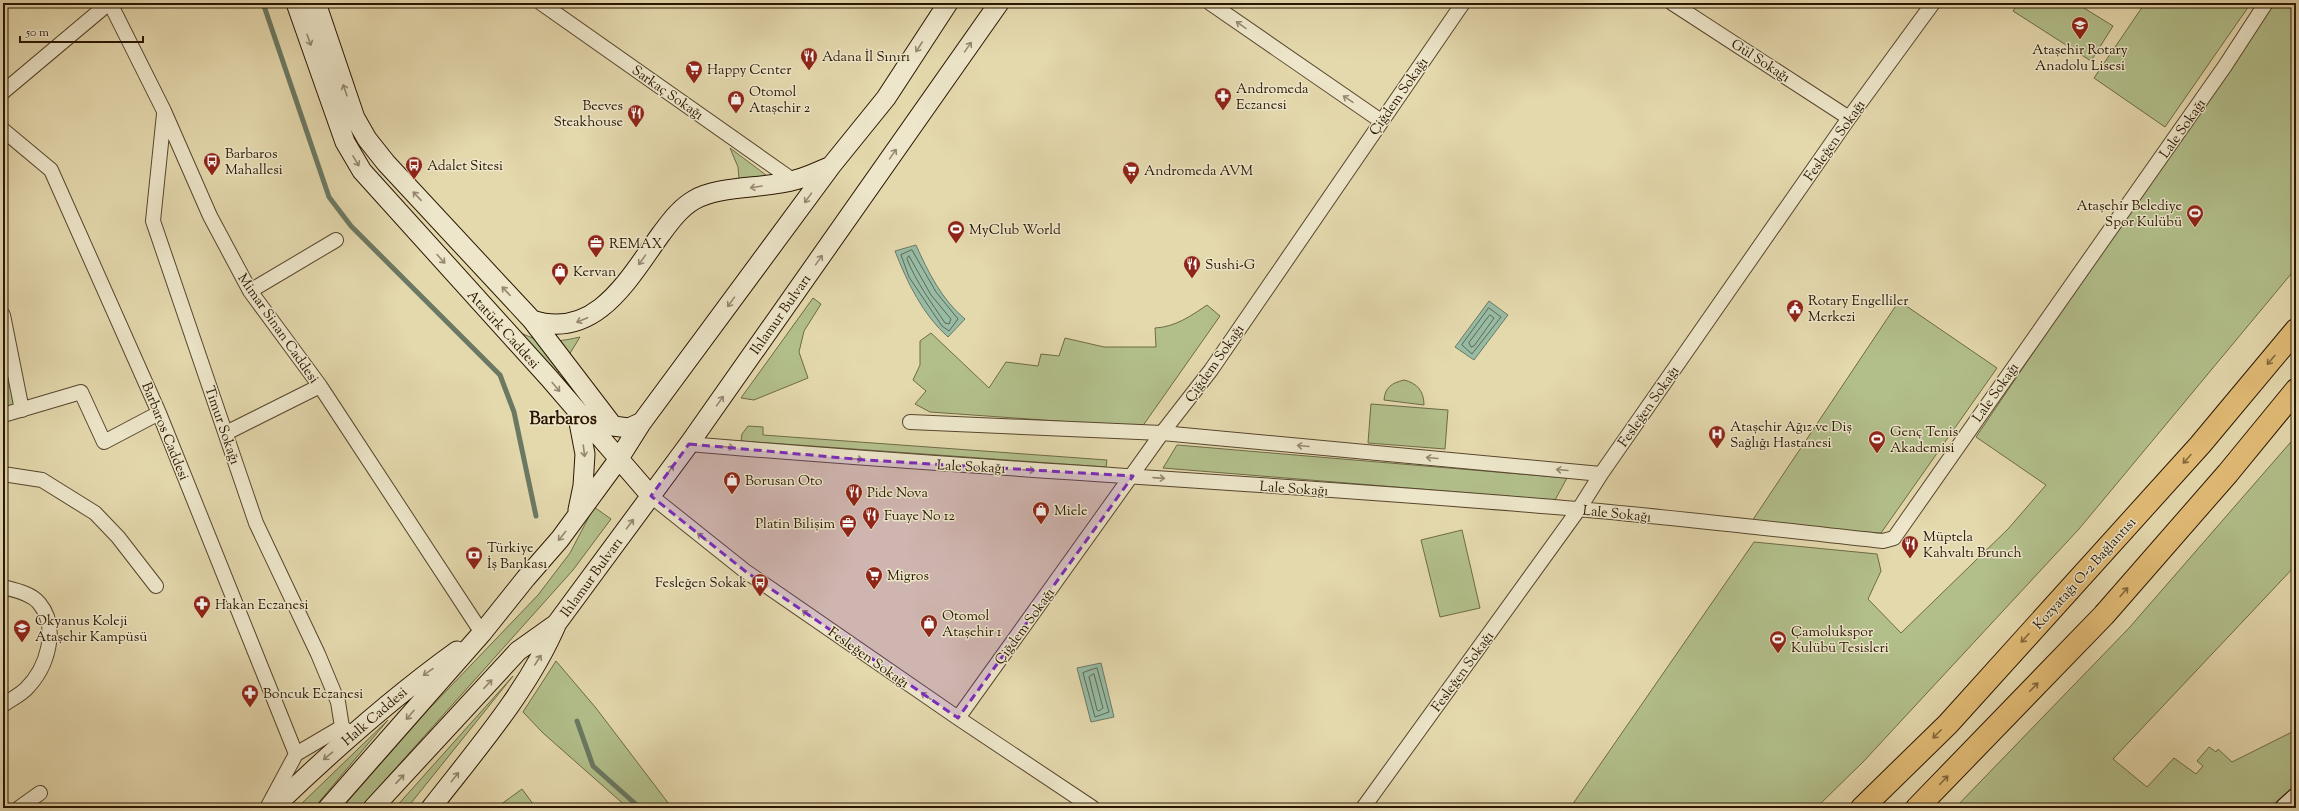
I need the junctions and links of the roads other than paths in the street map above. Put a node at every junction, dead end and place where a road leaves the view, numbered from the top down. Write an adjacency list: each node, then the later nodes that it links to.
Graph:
1 (109, 3): 12 (street); 13 (street, Mimar Sinan Caddesi)
2 (296, 3): 28 (main road, Atatürk Caddesi, one-way to 28)
3 (316, 3): 22 (main road, Atatürk Caddesi, one-way to 3)
4 (541, 3): 18 (street, Sarkaç Sokağı)
5 (948, 3): 17 (main road, one-way to 17)
6 (999, 3): 36 (main road, Ihlamur Bulvarı, one-way to 6)
7 (1210, 3): 15 (street, one-way to 7)
8 (1463, 3): 15 (street, Çiğdem Sokağı)
9 (1672, 3): 14 (street, Gül Sokağı)
10 (1933, 3): 14 (street, Fesleğen Sokağı)
11 (2266, 3): 43 (street, Lale Sokağı)
12 (3, 92)
13 (164, 111): 20 (street, Mimar Sinan Caddesi); 34 (street, Timur Sokağı)
14 (1849, 118): 40 (street, Fesleğen Sokağı)
15 (1381, 121): 35 (street, Çiğdem Sokağı)
16 (3, 130): 29 (street, Barbaros Caddesi)
17 (831, 166): 18 (main road); 31 (main road, one-way to 31)
18 (794, 181): 22 (main road, one-way to 22)
19 (336, 240): 20 (street)
20 (250, 291): 24 (street, Mimar Sinan Caddesi)
21 (3, 315): 27 (street)
22 (532, 320): 33 (main road, Atatürk Caddesi)
23 (2296, 330): 63 (highway, Kozyatağı O-2 Bağlantısı, one-way to 63)
24 (320, 386): 34 (street); 48 (street, Mimar Sinan Caddesi)
25 (2296, 390): 38 (highway)
26 (2296, 404): 38 (highway)
27 (22, 410): 29 (street); 30 (street)
28 (577, 412): 37 (main road, Atatürk Caddesi); 44 (main road, one-way to 44)
29 (159, 413): 52 (street, Barbaros Caddesi)
30 (3, 415)
31 (642, 422): 33 (main road); 37 (main road)
32 (910, 422): 35 (street)
33 (613, 426): 37 (main road)
34 (226, 433): 51 (street, Timur Sokağı)
35 (1162, 433): 40 (street, one-way to 35); 41 (street, Çiğdem Sokağı)
36 (689, 444): 41 (street, Lale Sokağı, one-way to 41); 42 (main road, Ihlamur Bulvarı, one-way to 36)
37 (618, 460): 42 (main road, Atatürk Caddesi); 44 (main road)
38 (2228, 473): 64 (highway, one-way to 38)
39 (3, 474): 45 (street)
40 (1601, 474): 43 (street, Fesleğen Sokağı)
41 (1133, 476): 43 (street, Lale Sokağı, one-way to 43); 50 (street, Çiğdem Sokağı)
42 (651, 496): 47 (main road, Ihlamur Bulvarı, one-way to 42); 50 (street, Fesleğen Sokağı, one-way to 42)
43 (1579, 509): 62 (street, Fesleğen Sokağı)
44 (576, 518): 48 (main road, one-way to 48)
45 (156, 586)
46 (3, 587): 49 (street)
47 (557, 623): 59 (main road, Ihlamur Bulvarı, one-way to 47); 60 (main road, Ihlamur Bulvarı, one-way to 47)
48 (482, 633): 51 (main road, Halk Caddesi, one-way to 51); 58 (main road, one-way to 58)
49 (3, 705)
50 (958, 718): 61 (street, Fesleğen Sokağı)
51 (348, 731): 52 (street); 57 (main road, Halk Caddesi, one-way to 57)
52 (296, 754): 56 (street)
53 (40, 793): 55 (street)
54 (2296, 798): 65 (main road)
55 (19, 808)
56 (267, 808)
57 (273, 808)
58 (328, 808)
59 (373, 808)
60 (430, 808)
61 (1093, 808)
62 (1363, 808)
63 (1862, 808)
64 (1917, 808)
65 (2285, 808)

